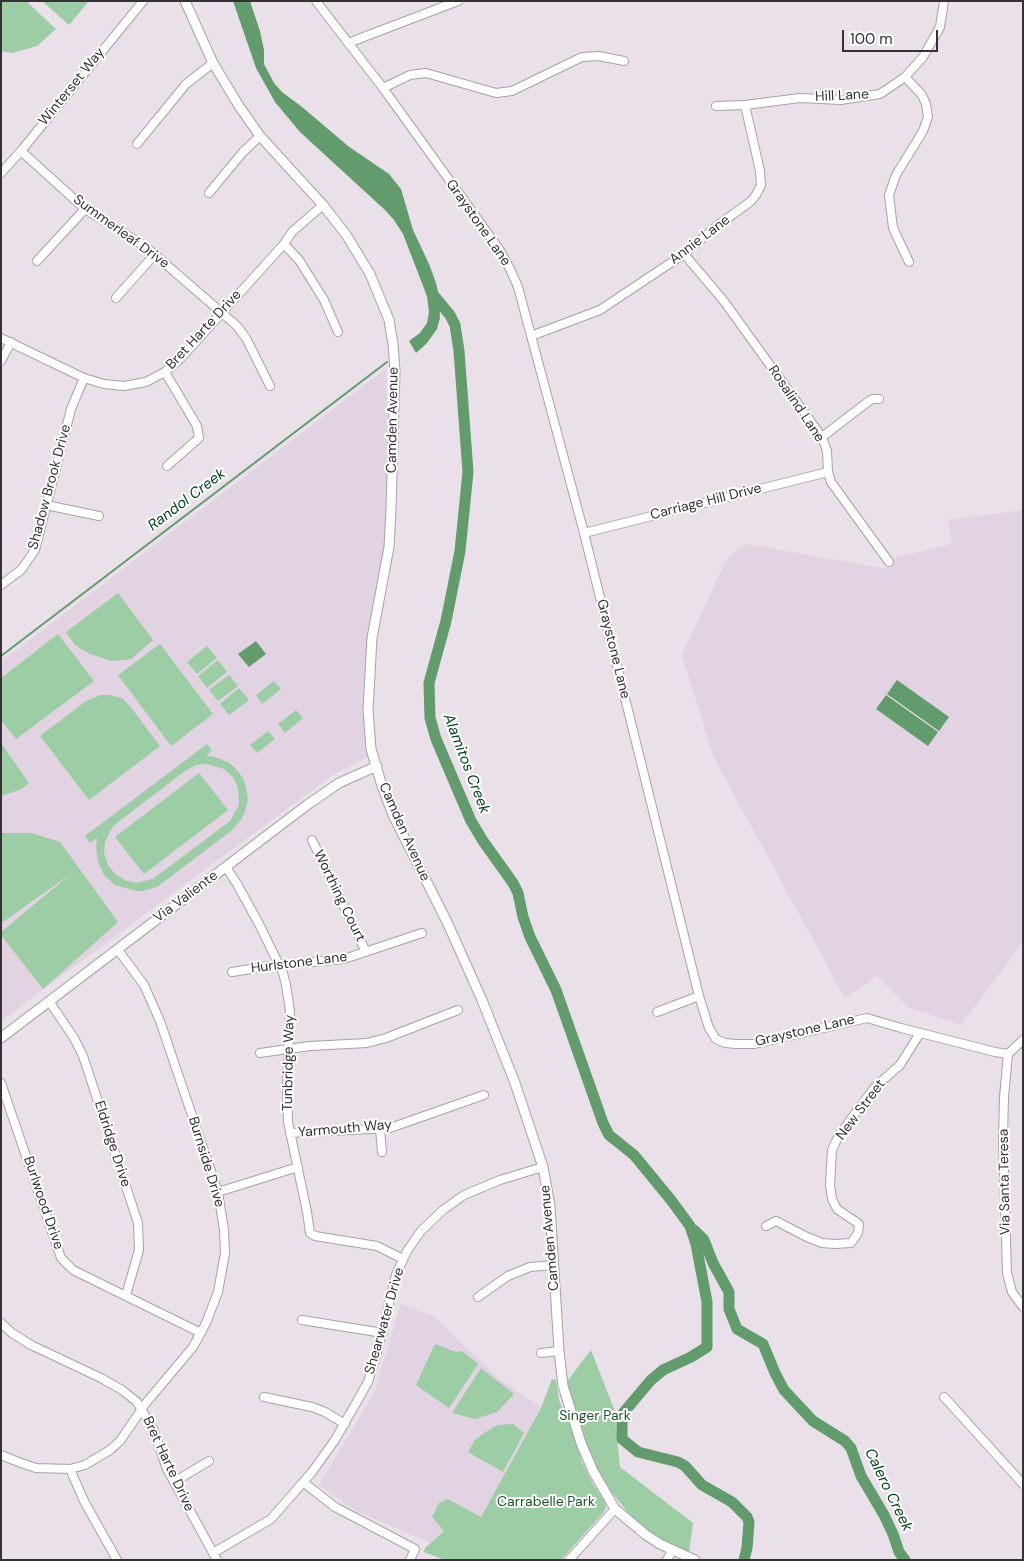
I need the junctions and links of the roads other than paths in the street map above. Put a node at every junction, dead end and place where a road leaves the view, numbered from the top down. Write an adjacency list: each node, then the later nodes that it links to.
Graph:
1 (143, 1): 15 (street, Winterset Way)
2 (184, 1): 8 (street, Camden Avenue)
3 (316, 1): 6 (street, Graystone Lane)
4 (458, 1): 6 (street)
5 (944, 1): 9 (street, Hill Lane)
6 (348, 43): 10 (street, Graystone Lane)
7 (624, 60): 10 (street)
8 (213, 63): 13 (street, Camden Avenue); 14 (street)
9 (905, 77): 11 (street, Hill Lane); 24 (street)
10 (383, 88): 28 (street, Graystone Lane)
11 (745, 105): 12 (street, Hill Lane); 22 (street, Annie Lane)
12 (716, 106)
13 (260, 136): 17 (street); 18 (street, Camden Avenue)
14 (137, 144)
15 (21, 152): 16 (street, Winterset Way); 19 (street, Summerleaf Drive)
16 (1, 173)
17 (209, 193)
18 (323, 205): 20 (street, Bret Harte Drive); 44 (street, Camden Avenue)
19 (85, 209): 21 (street, Summerleaf Drive); 23 (street)
20 (284, 244): 26 (street, Bret Harte Drive); 27 (street)
21 (155, 254): 25 (street); 26 (street, Summerleaf Drive)
22 (684, 254): 28 (street, Annie Lane); 36 (street, Rosalind Lane)
23 (37, 261)
24 (910, 262)
25 (116, 298)
26 (222, 312): 32 (street, Bret Harte Drive); 34 (street, Summerleaf Drive)
27 (338, 332)
28 (531, 336): 41 (street, Graystone Lane)
29 (1, 338): 30 (street, Bret Harte Drive)
30 (11, 342): 31 (street); 33 (street, Bret Harte Drive)
31 (1, 361)
32 (165, 372): 33 (street, Bret Harte Drive); 37 (street)
33 (84, 378): 39 (street, Shadow Brook Drive)
34 (270, 386)
35 (879, 399): 36 (street)
36 (822, 437): 38 (street, Rosalind Lane)
37 (167, 466)
38 (828, 472): 41 (street, Carriage Hill Drive); 42 (street, Rosalind Lane)
39 (46, 505): 40 (street); 43 (street, Shadow Brook Drive)
40 (99, 516)
41 (584, 533): 52 (street, Graystone Lane)
42 (889, 562)
43 (1, 585)
44 (376, 766): 46 (street, Via Valiente); 68 (street, Camden Avenue)
45 (312, 840): 49 (street, Worthing Court)
46 (226, 867): 48 (street, Via Valiente); 50 (street, Tunbridge Way)
47 (422, 933): 49 (street, Hurlstone Lane)
48 (118, 950): 53 (street, Via Valiente); 69 (street, Burnside Drive)
49 (366, 952): 50 (street, Hurlstone Lane)
50 (278, 965): 51 (street, Hurlstone Lane); 59 (street, Tunbridge Way)
51 (232, 972)
52 (699, 996): 55 (street); 56 (street, Graystone Lane)
53 (50, 1001): 57 (street, Via Valiente); 73 (street, Eldridge Drive)
54 (458, 1010): 59 (street)
55 (657, 1012)
56 (920, 1033): 61 (street, Graystone Lane); 70 (street, New Street)
57 (1, 1038)
58 (1023, 1040): 61 (street)
59 (290, 1050): 60 (street); 65 (street, Tunbridge Way)
60 (260, 1053)
61 (1008, 1054): 75 (street, Via Santa Teresa)
62 (1, 1084): 73 (street, Burlwood Drive)
63 (484, 1095): 64 (street, Yarmouth Way)
64 (380, 1129): 65 (street, Yarmouth Way); 66 (street)
65 (290, 1133): 67 (street, Tunbridge Way)
66 (382, 1152)
67 (298, 1167): 69 (street); 71 (street, Tunbridge Way)
68 (543, 1167): 71 (street, Shearwater Drive); 72 (street, Camden Avenue)
69 (218, 1192): 78 (street, Burnside Drive)
70 (766, 1226)
71 (403, 1259): 79 (street, Shearwater Drive)
72 (554, 1265): 74 (street); 80 (street, Camden Avenue)
73 (126, 1295): 78 (street, Burlwood Drive)
74 (478, 1298)
75 (1023, 1307)
76 (302, 1320): 79 (street)
77 (1, 1323): 84 (street, Bret Harte Drive)
78 (201, 1332): 84 (street, Burnside Drive)
79 (383, 1333): 85 (street, Shearwater Drive)
80 (559, 1351): 81 (street); 92 (street, Camden Avenue)
81 (541, 1353)
82 (264, 1397): 85 (street)
83 (944, 1397): 91 (street)
84 (142, 1409): 88 (street, Burnside Drive); 89 (street, Bret Harte Drive)
85 (345, 1424): 90 (street, Shearwater Drive)
86 (1, 1455): 88 (street, Burnside Drive)
87 (209, 1460): 89 (street)
88 (70, 1469): 95 (street)
89 (174, 1482): 94 (street, Bret Harte Drive)
90 (303, 1482): 94 (street, Shearwater Drive); 96 (street)
91 (1023, 1484)
92 (615, 1509): 93 (street, Camden Avenue); 97 (street)
93 (672, 1551): 98 (street); 99 (street, Camden Avenue)
94 (215, 1556)
95 (117, 1560)
96 (410, 1560)
97 (569, 1560)
98 (667, 1560)
99 (694, 1560)

